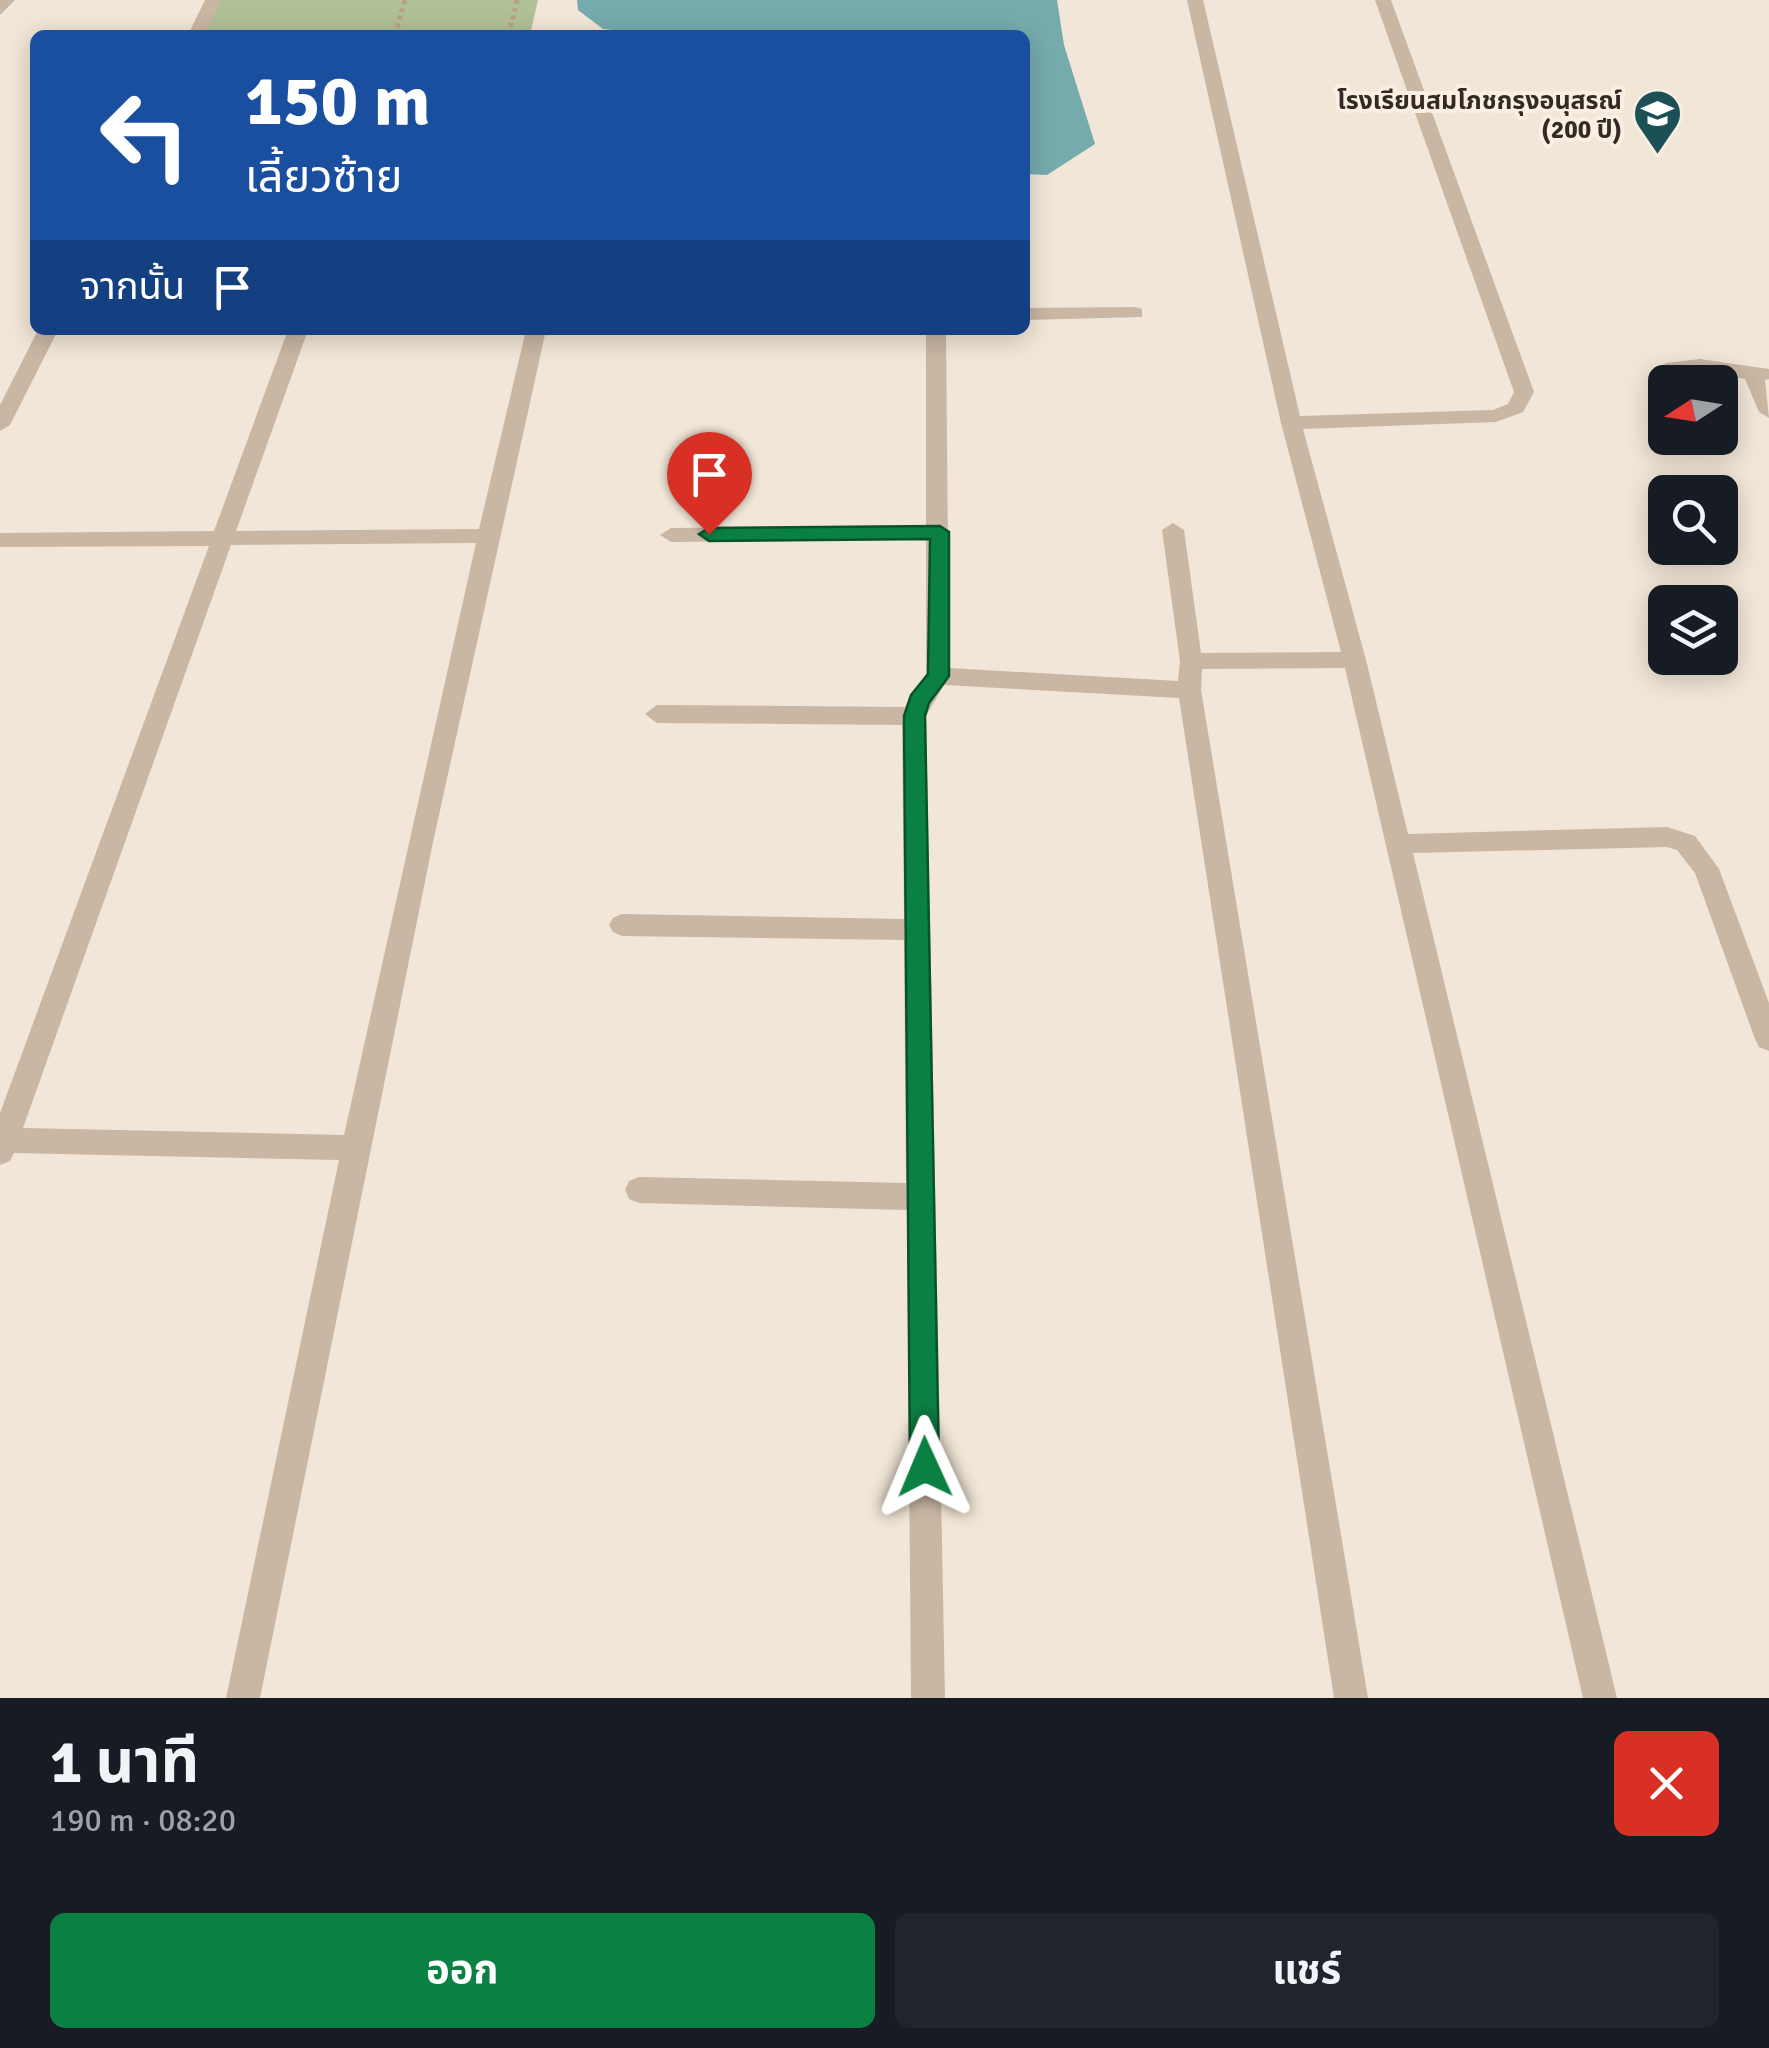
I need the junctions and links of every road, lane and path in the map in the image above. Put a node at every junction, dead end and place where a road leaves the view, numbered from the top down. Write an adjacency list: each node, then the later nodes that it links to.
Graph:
1 (6, 0): 7 (street)
2 (213, 0): 8 (street)
3 (405, 0): 9 (path)
4 (518, 0): 10 (path)
5 (1195, 0): 19 (street)
6 (1383, 0): 19 (street)
7 (0, 10)
8 (198, 30)
9 (396, 30)
10 (510, 30)
11 (1135, 313): 12 (street)
12 (1030, 314)
13 (45, 335): 20 (street)
14 (296, 335): 25 (street)
15 (535, 335): 24 (street)
16 (936, 335): 22 (street)
17 (1761, 374): 18 (street)
18 (1769, 412)
19 (1291, 423): 27 (street)
20 (0, 424)
21 (1174, 530): 28 (street)
22 (940, 532): 23 (street); 29 (street)
23 (671, 535)
24 (487, 536): 25 (street); 37 (street)
25 (222, 538): 26 (street); 36 (street)
26 (0, 540)
27 (1355, 660): 28 (street); 32 (street)
28 (1190, 675): 29 (street); 42 (street)
29 (938, 676): 31 (street)
30 (658, 714): 31 (street)
31 (914, 716): 34 (street)
32 (1399, 844): 35 (street); 43 (street)
33 (622, 925): 34 (street)
34 (917, 930): 39 (street)
35 (1769, 1039)
36 (1, 1144): 37 (street)
37 (355, 1148): 40 (street)
38 (638, 1190): 39 (street)
39 (921, 1197): 41 (street)
40 (242, 1698)
41 (928, 1698)
42 (1351, 1698)
43 (1600, 1698)

